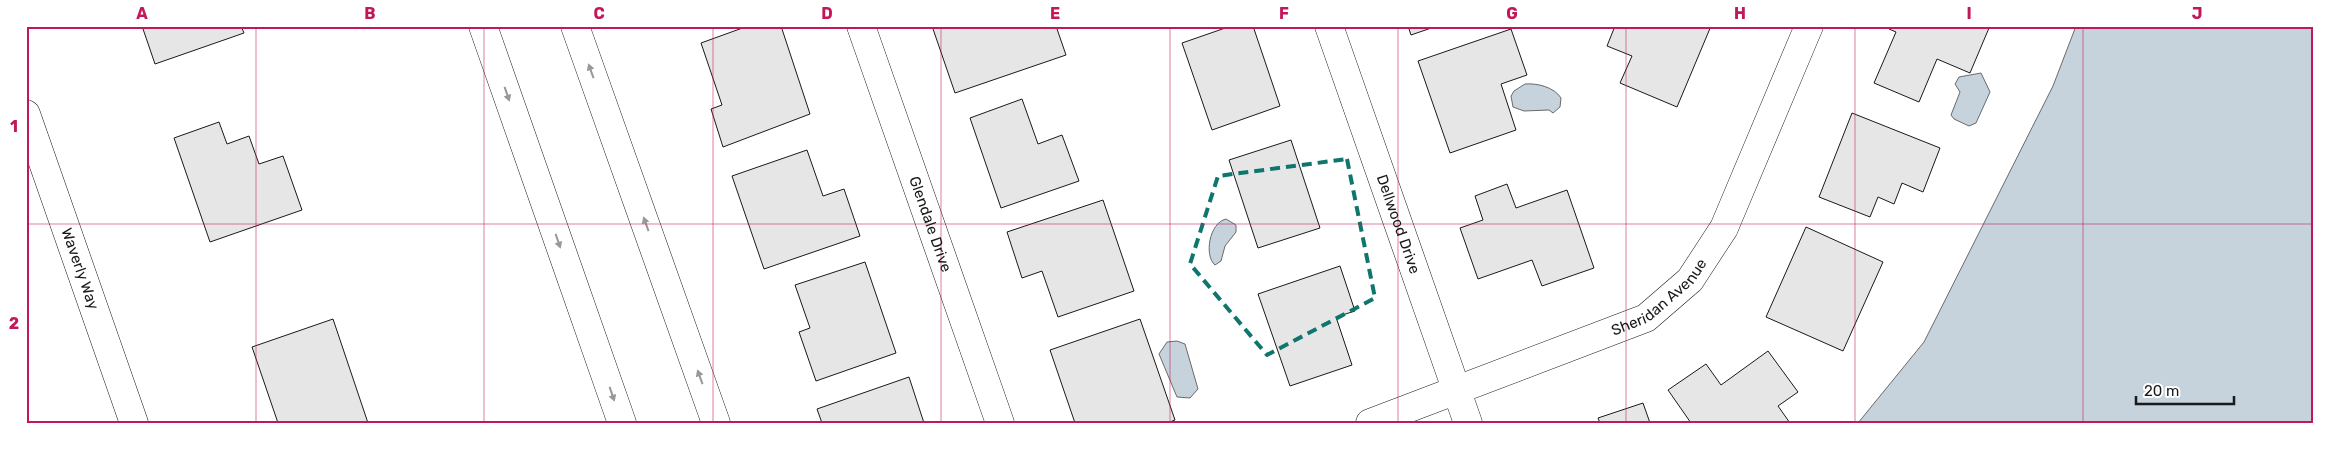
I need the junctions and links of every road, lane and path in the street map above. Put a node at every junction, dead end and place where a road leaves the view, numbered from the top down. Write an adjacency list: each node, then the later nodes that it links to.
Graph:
1 (575, 26): 10 (street, one-way to 1)
2 (860, 26): 11 (street, Glendale Drive)
3 (1329, 26): 7 (street, Dellwood Drive)
4 (1809, 26): 7 (street, Sheridan Avenue)
5 (487, 37): 9 (street, one-way to 9)
6 (26, 114): 8 (street, Waverly Way)
7 (1457, 392): 12 (street, Sheridan Avenue); 13 (street, Dellwood Drive)
8 (134, 423)
9 (622, 423)
10 (716, 423)
11 (1000, 423)
12 (1370, 423)
13 (1468, 423)

